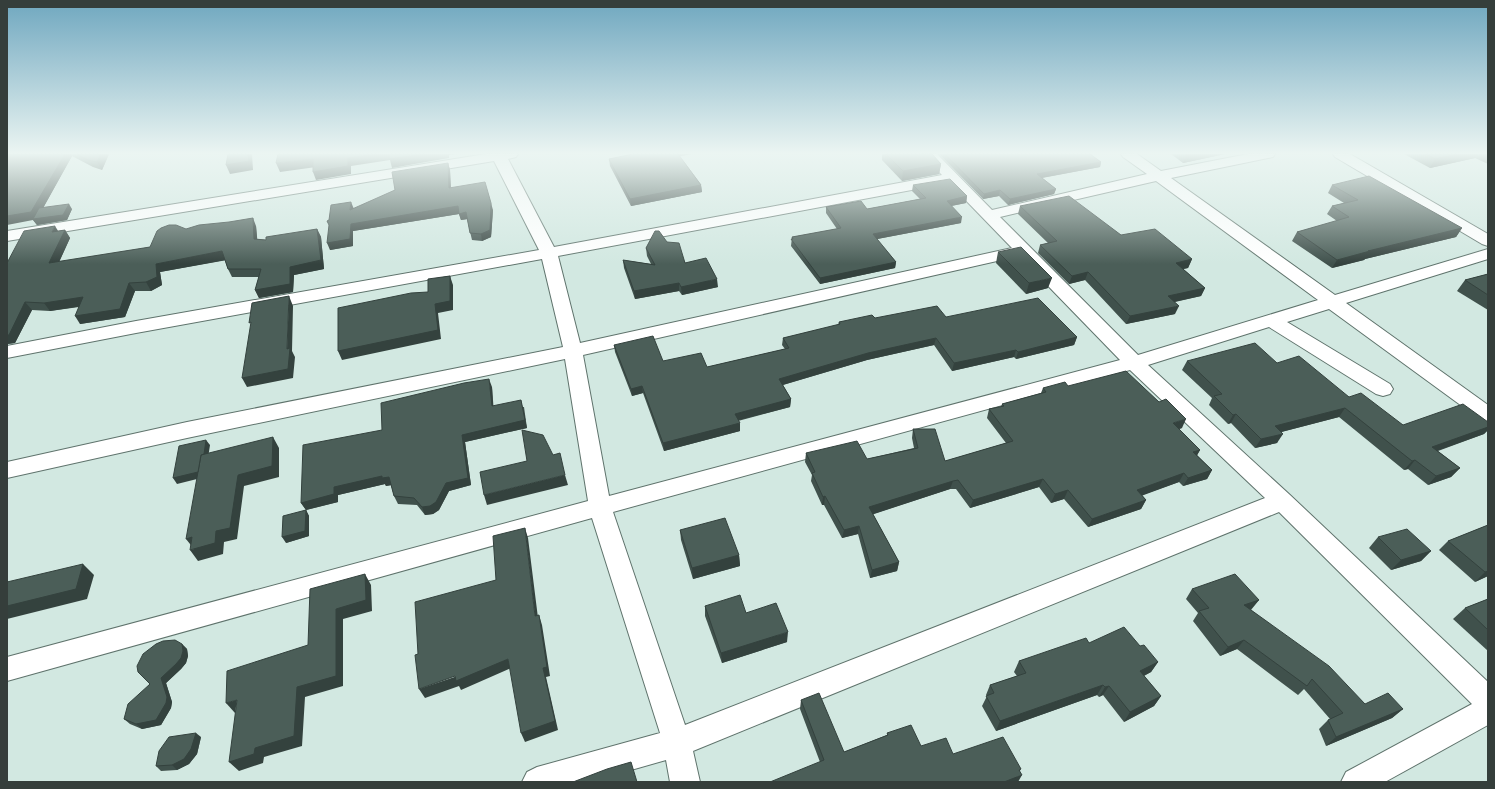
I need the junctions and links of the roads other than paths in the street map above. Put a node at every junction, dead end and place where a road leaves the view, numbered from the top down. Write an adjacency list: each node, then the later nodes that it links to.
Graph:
1 (283, 191): 9 (street)
2 (519, 191): 12 (street)
3 (883, 191): 12 (street)
4 (965, 191): 8 (street)
5 (1094, 191): 8 (street)
6 (1179, 191): 14 (street)
7 (1403, 191): 10 (street)
8 (990, 215): 11 (street)
9 (7, 236)
10 (1488, 241)
11 (1023, 250): 16 (street); 18 (street)
12 (549, 253): 16 (street); 17 (street)
13 (1488, 254): 14 (street)
14 (1332, 301): 15 (street); 20 (street)
15 (1272, 321): 18 (street); 19 (street)
16 (574, 351): 21 (street); 23 (street)
17 (7, 352)
18 (1134, 363): 22 (street); 23 (street)
19 (1383, 389)
20 (1488, 415)
21 (7, 470)
22 (1282, 501): 25 (street); 27 (street)
23 (600, 507): 24 (street); 27 (street)
24 (7, 669)
25 (1488, 701)
26 (1488, 710): 30 (street)
27 (677, 742): 28 (street); 29 (street)
28 (537, 782)
29 (685, 782)
30 (1356, 782)

